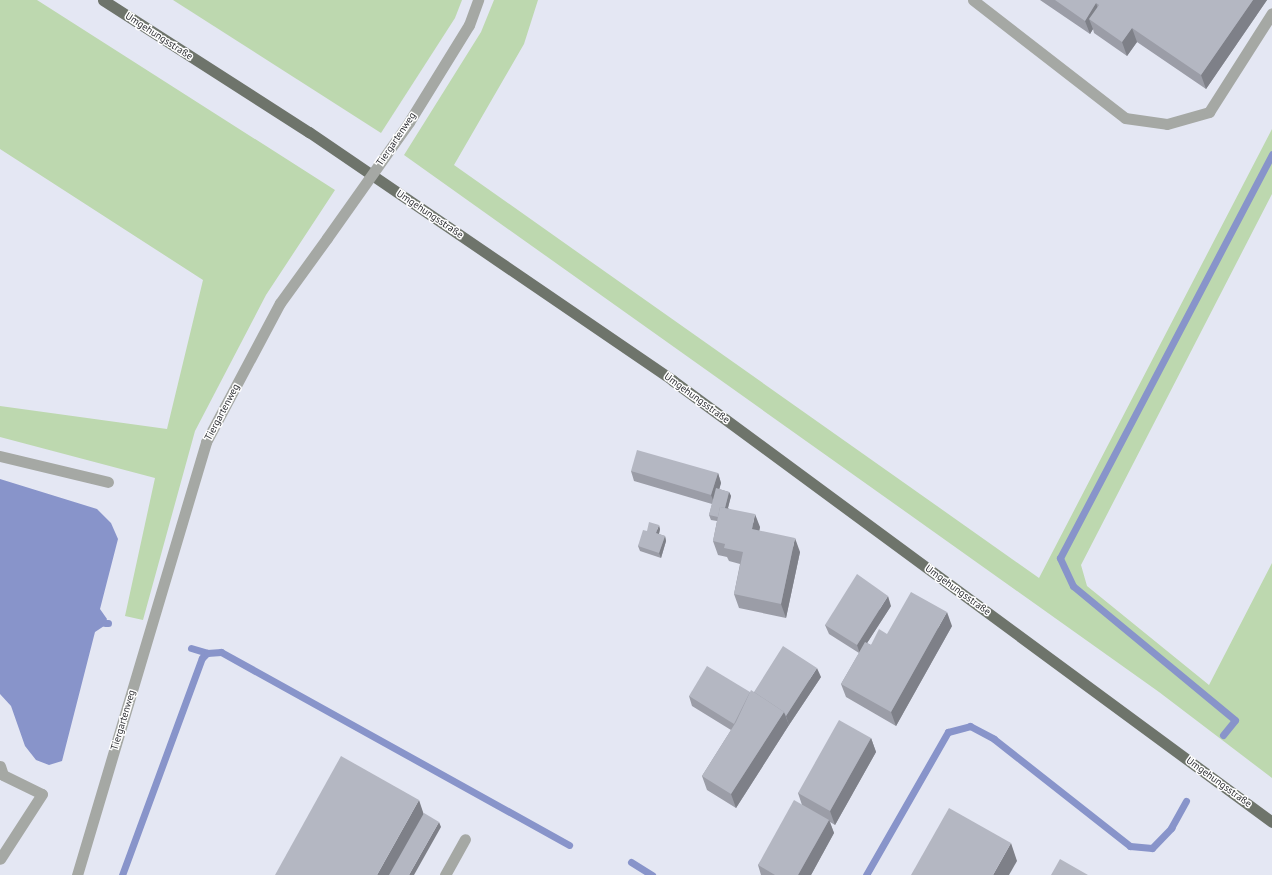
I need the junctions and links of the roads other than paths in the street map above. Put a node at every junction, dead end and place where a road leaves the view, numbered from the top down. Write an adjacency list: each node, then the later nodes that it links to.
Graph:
1 (103, 0): 8 (main road, Umgehungsstraße)
2 (478, 0): 11 (street, Tiergartenweg, bridge)
3 (973, 0): 4 (street)
4 (1272, 13)
5 (0, 456): 6 (street)
6 (108, 482)
7 (0, 766): 10 (street)
8 (1272, 822)
9 (465, 839): 12 (street)
10 (0, 858)
11 (77, 875)
12 (445, 875)

